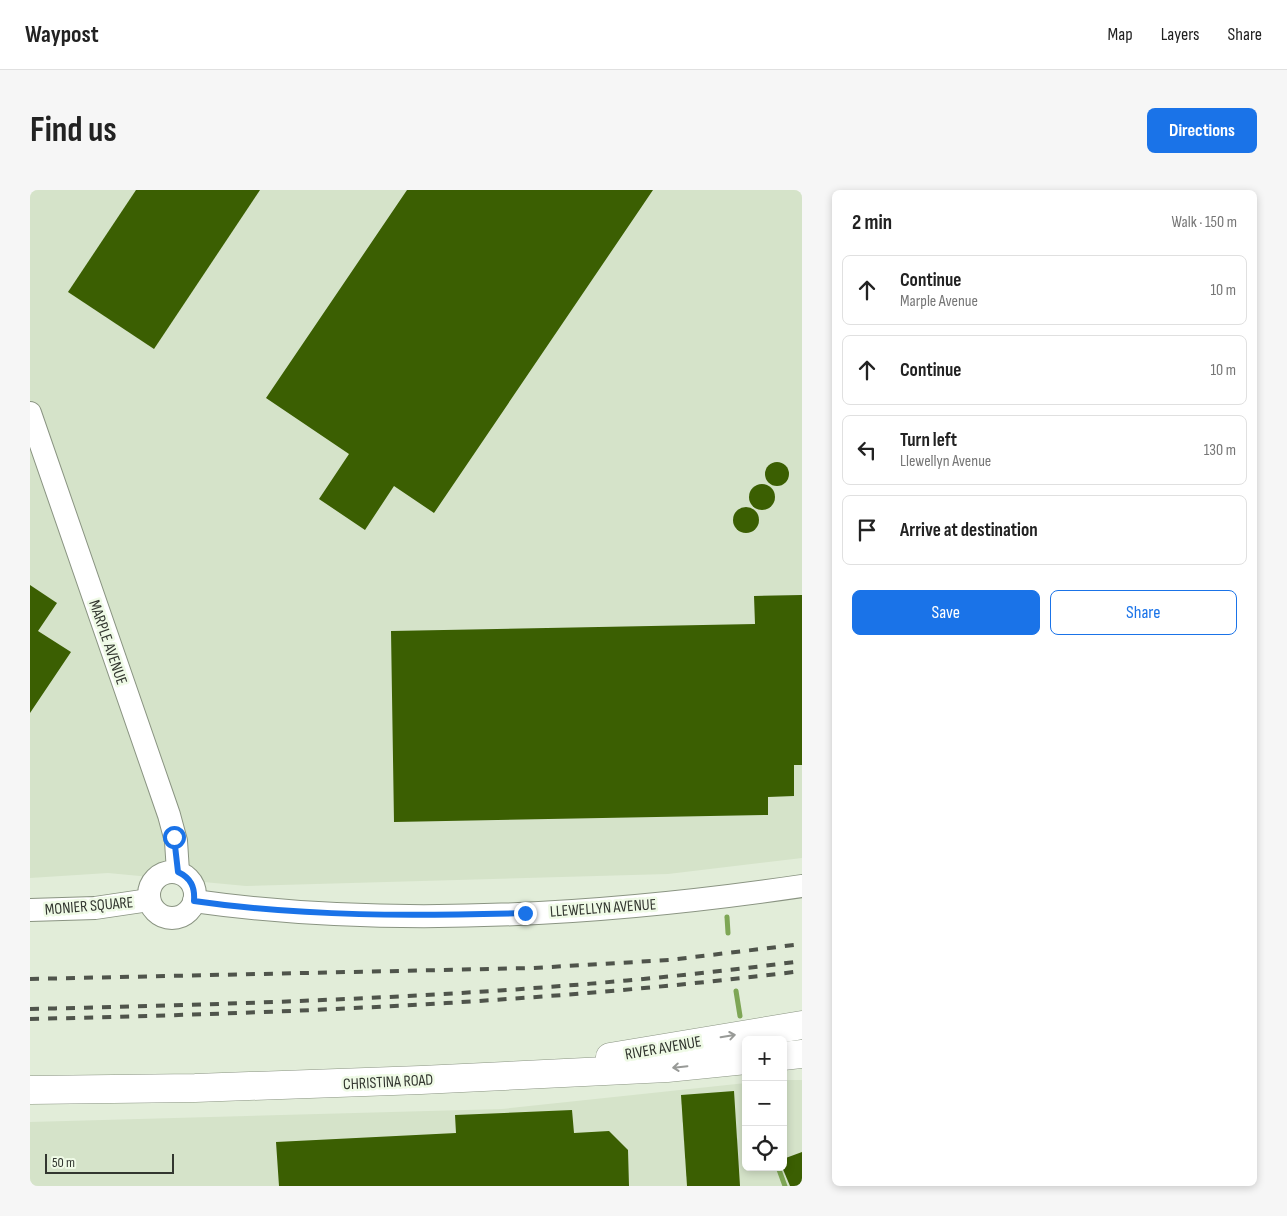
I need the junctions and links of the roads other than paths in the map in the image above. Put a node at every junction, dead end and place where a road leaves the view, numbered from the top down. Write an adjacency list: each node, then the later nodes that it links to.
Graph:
1 (30, 413): 2 (street, MARPLE AVENUE)
2 (178, 872): 4 (street); 5 (street)
3 (802, 886): 5 (street, LLEWELLYN AVENUE)
4 (149, 900): 5 (street); 6 (street, MONIER SQUARE)
5 (194, 901)
6 (30, 910)
7 (802, 1025): 11 (main road, RIVER AVENUE, one-way to 7)
8 (802, 1054): 9 (main road)
9 (787, 1056)
10 (742, 1060): 11 (main road, CHRISTINA ROAD, one-way to 11)
11 (526, 1074): 12 (main road, CHRISTINA ROAD)
12 (30, 1090)

